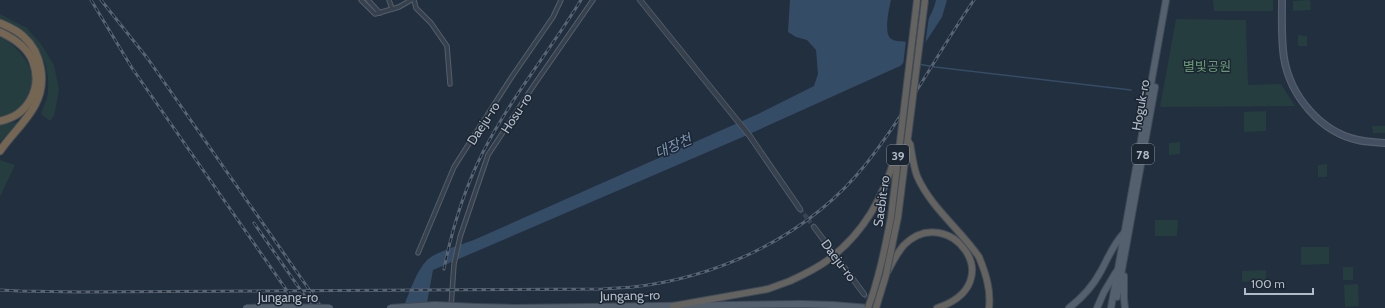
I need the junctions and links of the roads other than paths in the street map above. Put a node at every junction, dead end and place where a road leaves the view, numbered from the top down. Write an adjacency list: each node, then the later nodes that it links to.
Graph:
1 (360, 0): 14 (street)
2 (368, 0): 14 (street)
3 (389, 0): 13 (street)
4 (412, 0): 13 (street); 17 (street)
5 (561, 0): 26 (street, Daeju-ro)
6 (593, 0): 36 (street, Hosu-ro)
7 (640, 0): 23 (street)
8 (917, 0): 20 (highway, Saebit-ro / 39, bridge)
9 (925, 0): 19 (highway, Saebit-ro / 39, bridge)
10 (1166, 0): 25 (main road, Hoguk-ro / 78)
11 (1170, 0): 27 (main road, Hoguk-ro / 78)
12 (1282, 0): 21 (main road)
13 (392, 9): 14 (street)
14 (380, 13)
15 (0, 23): 22 (highway)
16 (0, 32): 18 (highway)
17 (450, 84)
18 (0, 121)
19 (909, 133): 29 (highway, Saebit-ro / 39, bridge); 40 (highway, bridge)
20 (900, 137): 31 (highway, bridge); 37 (highway, Saebit-ro / 39, bridge)
21 (1385, 143)
22 (0, 151)
23 (800, 209)
24 (814, 227): 30 (street, Daeju-ro)
25 (1123, 234): 28 (main road, Hoguk-ro / 78); 41 (main road)
26 (418, 253)
27 (1125, 256): 44 (main road, Hoguk-ro / 78); 45 (main road)
28 (1119, 267): 42 (main road, Hoguk-ro / 78); 43 (main road, Hoguk-ro)
29 (886, 275): 38 (highway, Saebit-ro / 39, bridge); 39 (highway, bridge)
30 (864, 294)
31 (673, 306): 32 (main road, Jungang-ro); 35 (main road, Jungang-ro, bridge)
32 (856, 306): 37 (main road, Jungang-ro); 38 (main road)
33 (246, 308): 34 (main road, Jungang-ro, bridge)
34 (330, 308)
35 (390, 308)
36 (451, 308)
37 (868, 308)
38 (877, 308)
39 (937, 308)
40 (989, 308)
41 (1068, 308)
42 (1097, 308)
43 (1111, 308)
44 (1115, 308)
45 (1125, 308)

